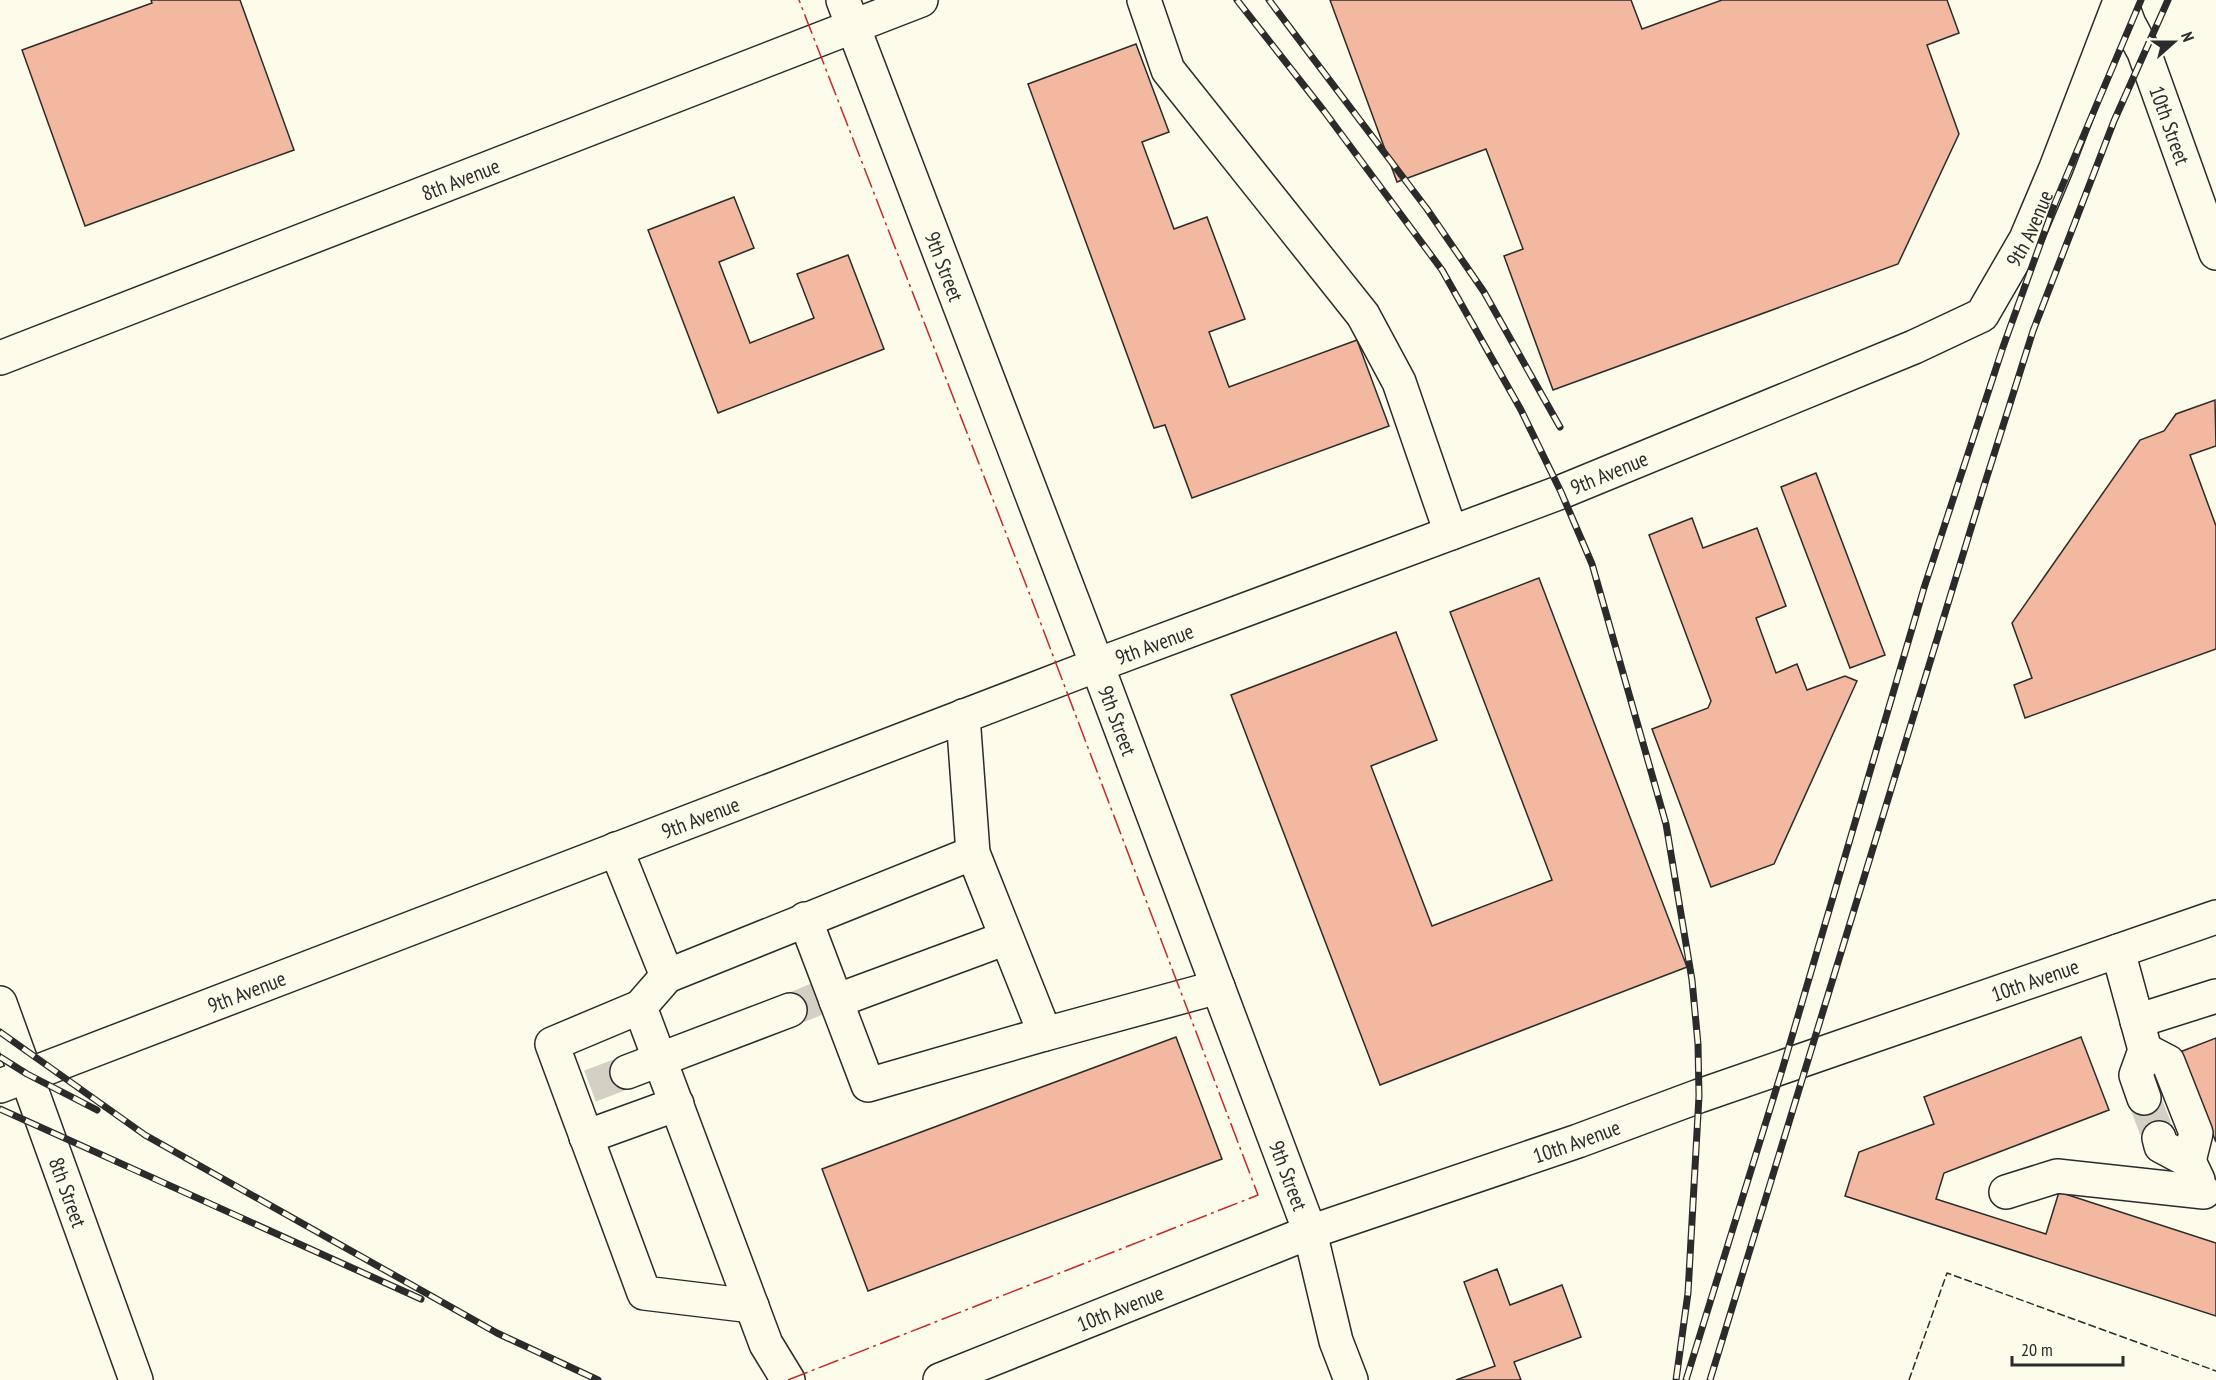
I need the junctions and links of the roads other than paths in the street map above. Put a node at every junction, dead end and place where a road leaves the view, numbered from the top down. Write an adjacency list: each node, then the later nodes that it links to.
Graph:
1 (921, 0): 4 (street, 8th Avenue)
2 (1144, 0): 7 (street)
3 (2120, 0): 5 (street, 10th Street); 7 (street, 9th Avenue)
4 (848, 13): 6 (street, 8th Avenue); 8 (street, 9th Street)
5 (2216, 253)
6 (0, 358)
7 (1451, 533): 8 (street, 9th Avenue)
8 (1097, 665): 9 (street, 9th Avenue); 17 (street, 9th Street)
9 (963, 716): 10 (street, 9th Avenue); 11 (street)
10 (616, 849): 16 (street); 27 (street, 9th Avenue)
11 (973, 853): 13 (street); 14 (street)
12 (2216, 916): 15 (street, 10th Avenue)
13 (805, 919): 16 (street); 19 (street)
14 (1006, 938): 19 (street); 23 (street)
15 (2118, 951): 24 (street); 35 (street, 10th Avenue)
16 (667, 976): 21 (street)
17 (1218, 987): 23 (street); 35 (street, 9th Street)
18 (2216, 996): 24 (street)
19 (830, 997): 23 (street)
20 (0, 1003): 27 (street, 8th Street)
21 (640, 1007): 25 (street); 30 (street)
22 (790, 1010): 25 (street)
23 (1045, 1034)
24 (2141, 1035): 28 (street); 32 (street)
25 (660, 1059): 26 (street); 29 (street)
26 (627, 1072)
27 (13, 1080): 37 (street, 8th Street)
28 (2144, 1098)
29 (677, 1104): 30 (street); 36 (street)
30 (586, 1137): 36 (street)
31 (2159, 1138): 32 (street)
32 (2189, 1161): 34 (street)
33 (2006, 1192): 34 (street)
34 (2210, 1197)
35 (1310, 1232): 39 (street, 10th Avenue); 40 (street, 9th Street)
36 (752, 1306): 38 (street)
37 (136, 1380)
38 (788, 1380)
39 (940, 1380)
40 (1351, 1380)

